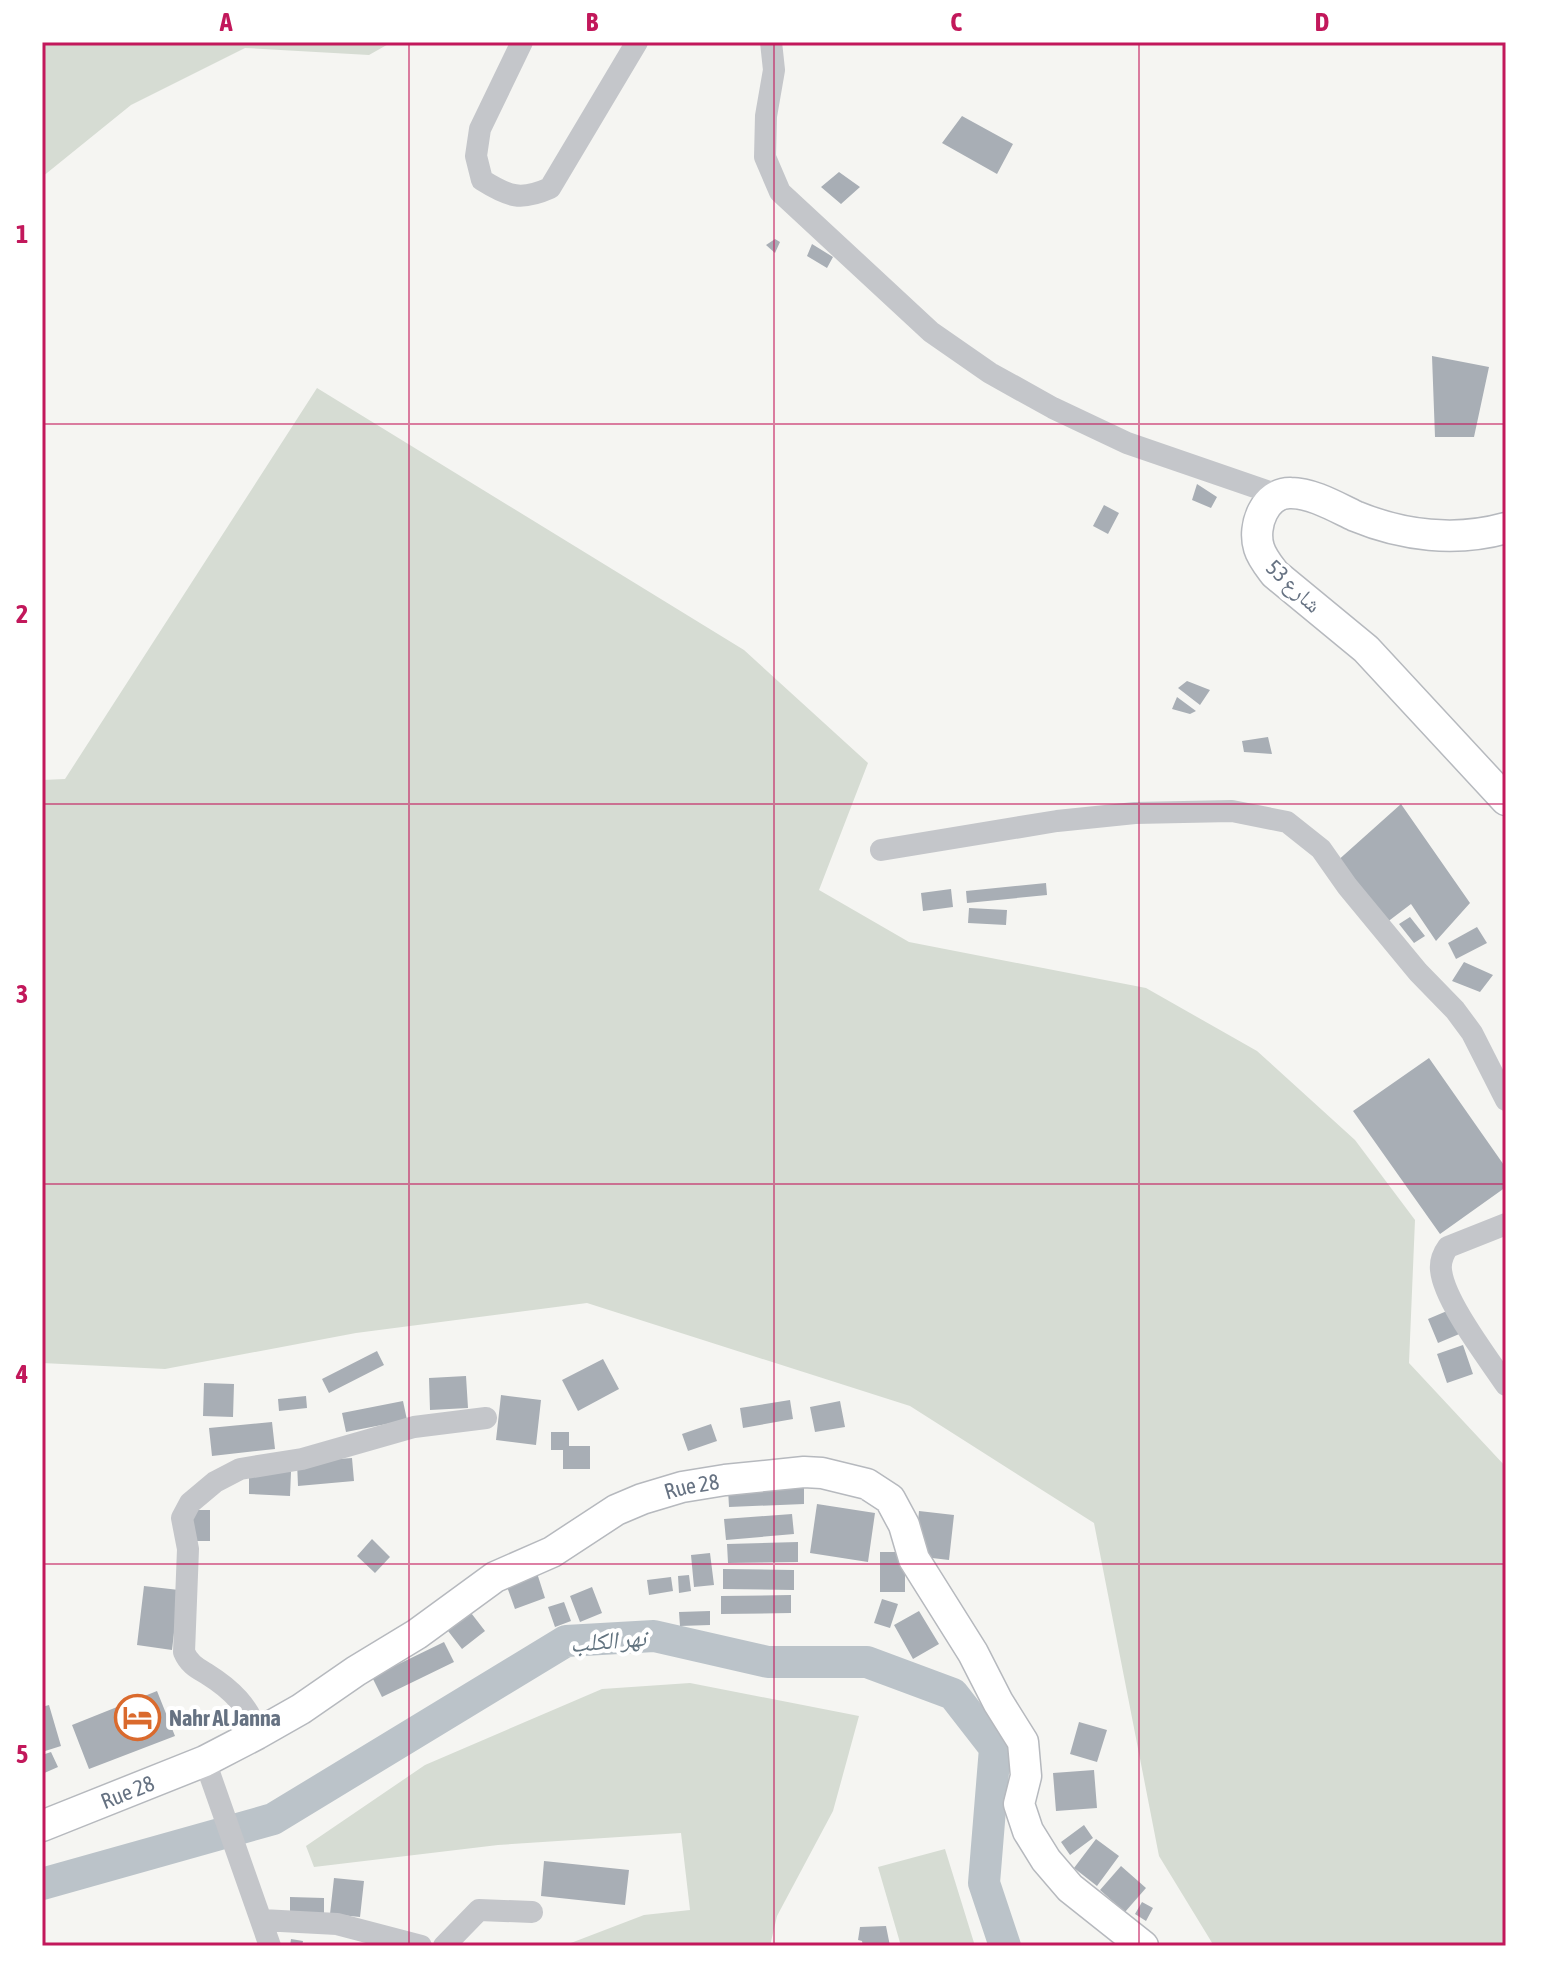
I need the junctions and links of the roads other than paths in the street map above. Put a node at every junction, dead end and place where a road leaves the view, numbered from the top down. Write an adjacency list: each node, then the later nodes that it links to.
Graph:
1 (522, 42): 2 (street)
2 (637, 42)
3 (771, 42): 4 (street)
4 (1278, 495): 5 (street); 6 (street, شارع 53)
5 (1506, 528)
6 (1506, 800)
7 (881, 850): 8 (street)
8 (1506, 1100)
9 (1506, 1224): 10 (street)
10 (1506, 1385)
11 (486, 1418): 12 (street)
12 (257, 1734): 13 (street, Rue 28); 20 (street, Rue 28)
13 (209, 1773): 14 (street, Rue 28); 16 (street)
14 (42, 1826)
15 (532, 1912): 19 (street)
16 (262, 1920): 17 (street); 18 (street)
17 (270, 1946)
18 (421, 1946)
19 (444, 1946)
20 (1143, 1946)

